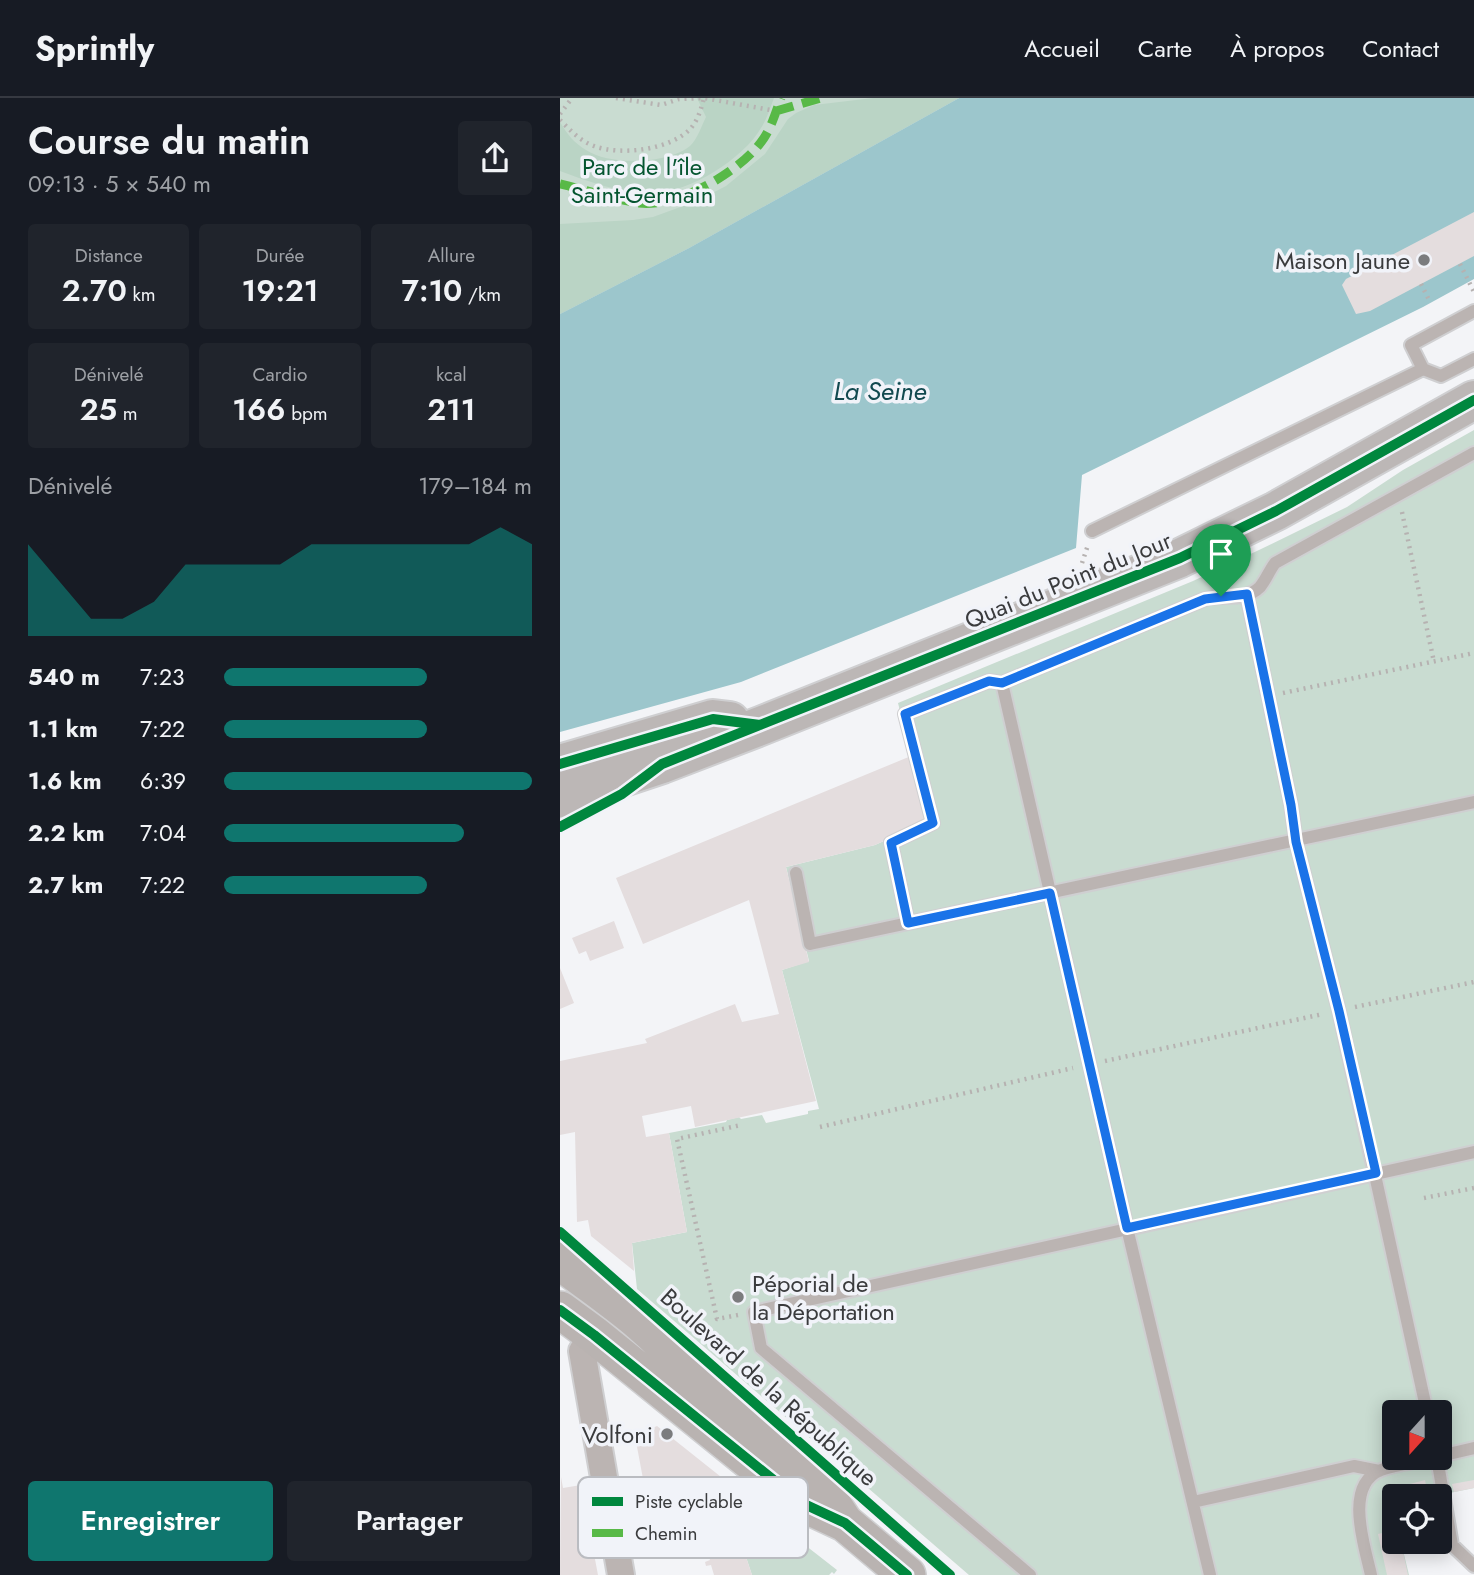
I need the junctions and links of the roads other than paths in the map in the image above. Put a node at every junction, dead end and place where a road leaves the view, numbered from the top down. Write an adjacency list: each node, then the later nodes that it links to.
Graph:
1 (1474, 311): 3 (lane)
2 (1474, 359): 3 (lane)
3 (1423, 369): 6 (lane)
4 (1474, 400): 9 (main road, Quai du Point du Jour)
5 (1474, 453): 7 (lane)
6 (1092, 530)
7 (1247, 594): 8 (lane); 15 (lane)
8 (1002, 683): 17 (lane); 18 (lane)
9 (763, 725): 10 (main road); 11 (main road, Quai du Point du Jour)
10 (560, 764)
11 (662, 764): 12 (main road, Quai du Point du Jour); 14 (main road)
12 (560, 798)
13 (1474, 803): 15 (lane)
14 (560, 827)
15 (1296, 842): 17 (lane); 20 (lane)
16 (796, 873): 18 (lane)
17 (1050, 893): 18 (lane); 21 (lane)
18 (908, 923)
19 (1474, 1152): 20 (lane)
20 (1376, 1173): 21 (lane); 26 (lane)
21 (1127, 1228): 34 (lane); 39 (lane)
22 (560, 1261): 25 (main road, Boulevard de la République)
23 (560, 1310): 24 (main road, Boulevard de la République)
24 (594, 1335): 25 (main road); 32 (street); 33 (main road, Boulevard de la République)
25 (681, 1365): 36 (main road, Boulevard de la République)
26 (1424, 1400)
27 (1474, 1448): 28 (lane)
28 (1452, 1453)
29 (1382, 1470): 31 (lane)
30 (1439, 1470): 37 (lane)
31 (1378, 1471): 34 (lane); 41 (lane)
32 (604, 1477)
33 (770, 1477)
34 (1193, 1502): 40 (lane)
35 (808, 1506): 36 (main road, Boulevard de la République)
36 (845, 1523): 38 (main road, Boulevard de la République)
37 (1474, 1566)
38 (907, 1575)
39 (1030, 1575)
40 (1210, 1575)
41 (1371, 1575)

